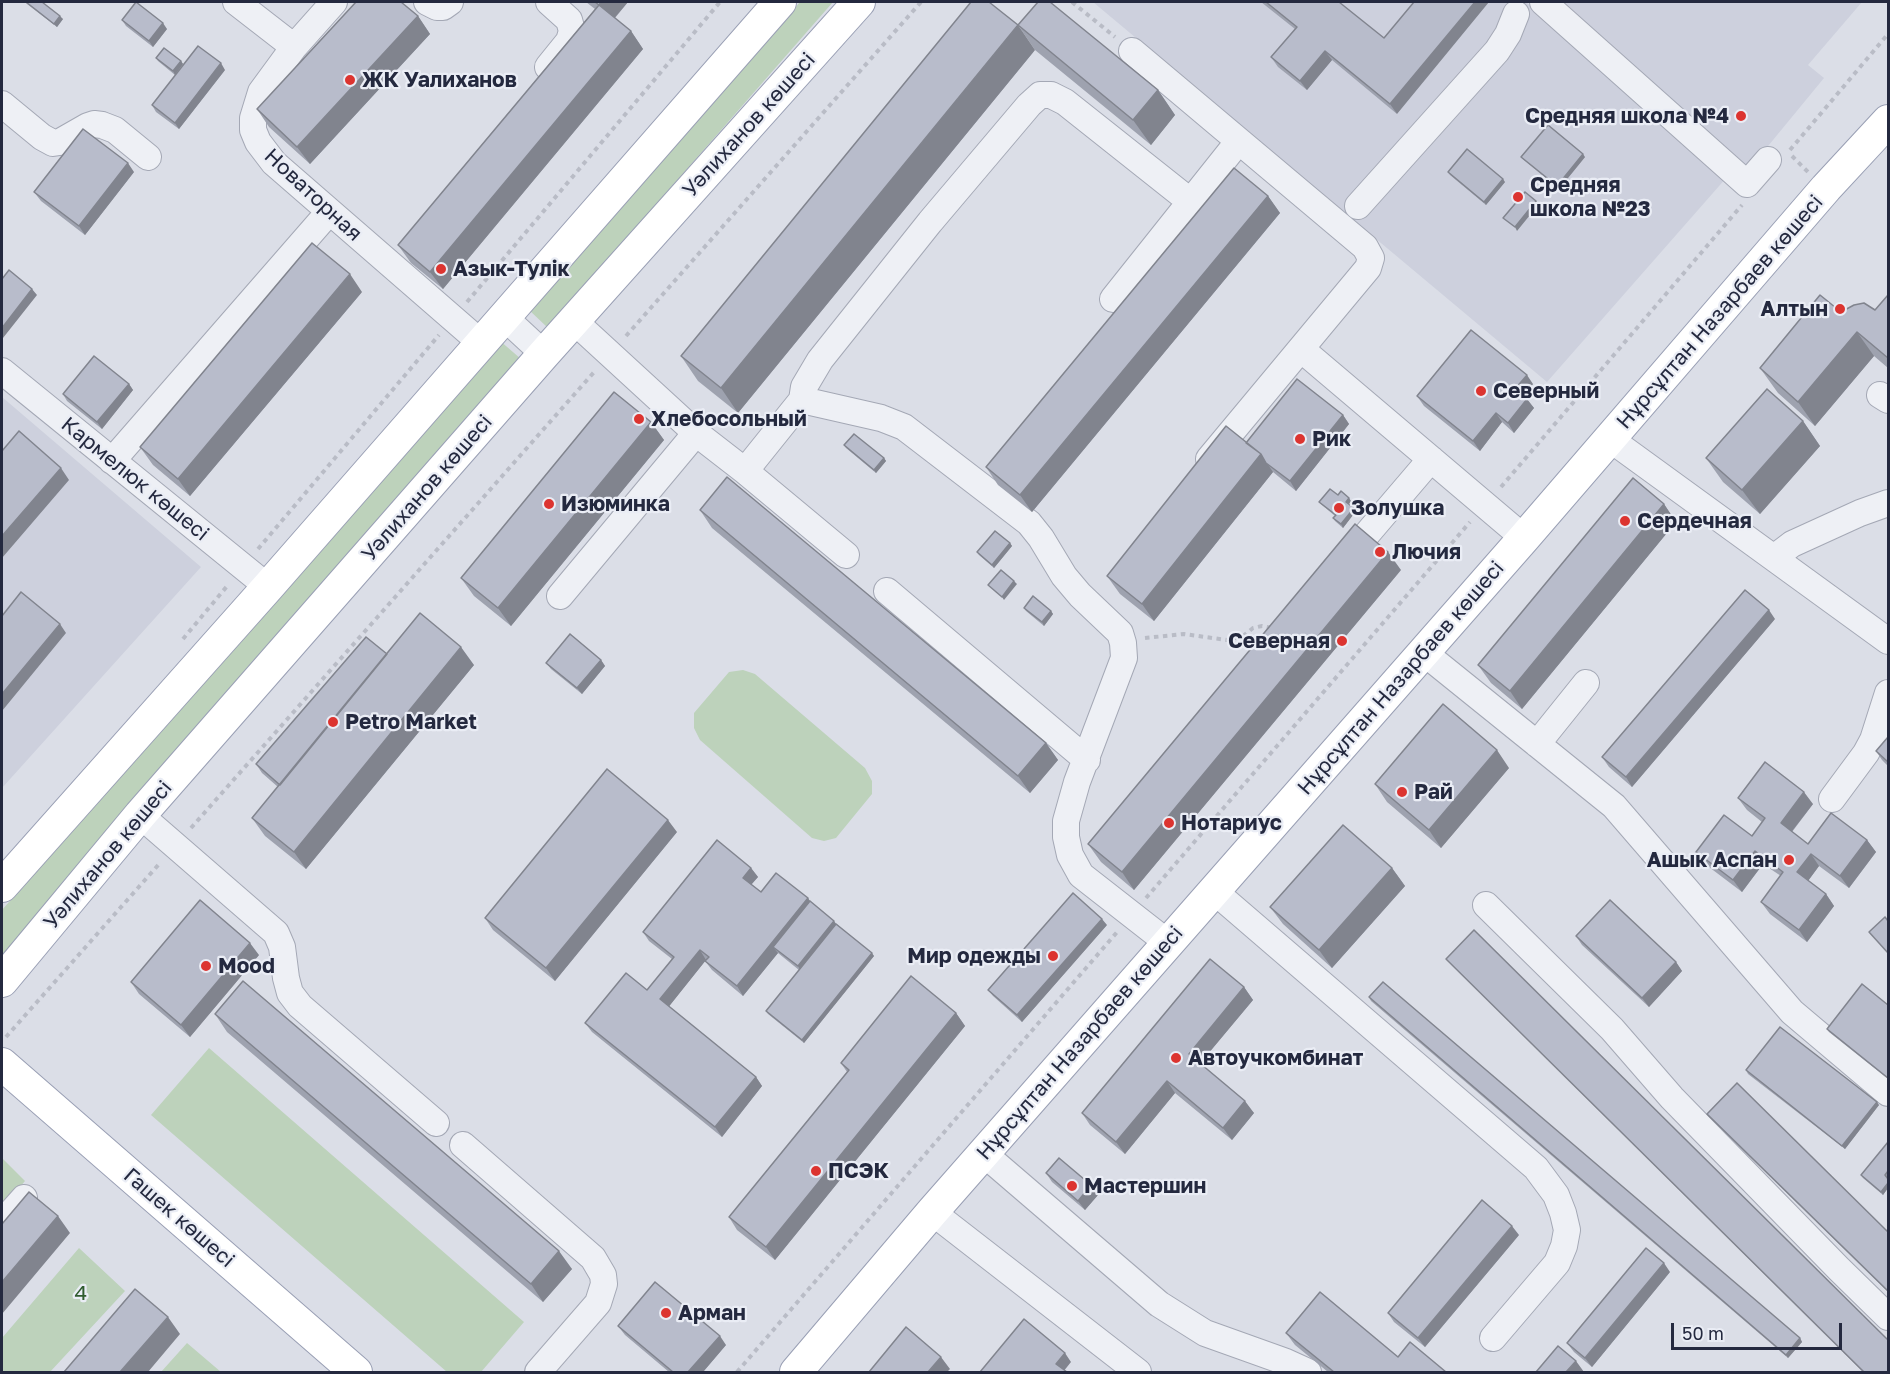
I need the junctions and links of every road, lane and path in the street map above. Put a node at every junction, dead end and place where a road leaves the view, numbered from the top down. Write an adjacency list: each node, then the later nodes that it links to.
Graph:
1 (236, 2): 14 (street)
2 (334, 2): 14 (street, Новаторная)
3 (427, 2): 4 (street)
4 (450, 2)
5 (549, 2): 16 (street)
6 (720, 2): 28 (path)
7 (780, 2): 27 (main road)
8 (859, 2): 29 (main road, Уәлиханов көшесі)
9 (921, 2): 32 (path)
10 (1072, 2): 15 (path)
11 (1543, 2): 20 (street)
12 (1516, 14): 24 (street)
13 (1888, 34): 20 (path)
14 (294, 47): 25 (street, Новаторная)
15 (1132, 51): 19 (street)
16 (536, 81)
17 (2, 104): 21 (street)
18 (1888, 121): 37 (main road, Нұрсұлтан Назарбаев көшесі)
19 (1238, 141): 22 (street); 31 (street)
20 (1778, 156)
21 (148, 157)
22 (1191, 202): 26 (street); 35 (street)
23 (1745, 202): 43 (path)
24 (1358, 206)
25 (329, 212): 28 (street, Новаторная); 39 (street)
26 (1113, 299)
27 (503, 316): 30 (main road); 33 (street)
28 (452, 319): 30 (street, Новаторная); 47 (path)
29 (574, 321): 32 (street); 33 (main road, Уәлиханов көшесі)
30 (480, 342): 49 (main road)
31 (1301, 349): 38 (street); 41 (street)
32 (610, 353): 36 (street); 63 (path)
33 (544, 354): 62 (main road, Уәлиханов көшесі)
34 (2, 371): 39 (street, Кармелюк көшесі)
35 (802, 400): 40 (street); 54 (street)
36 (696, 433): 40 (street); 51 (street)
37 (1610, 439): 44 (main road, Нұрсұлтан Назарбаев көшесі); 46 (street)
38 (1431, 459): 43 (street); 48 (street)
39 (112, 461): 47 (street, Кармелюк көшесі)
40 (745, 471): 45 (street)
41 (1197, 473)
42 (1888, 503): 46 (street)
43 (1486, 504): 44 (street); 67 (path)
44 (1524, 538): 56 (main road, Нұрсұлтан Назарбаев көшесі)
45 (846, 555)
46 (1775, 557): 53 (street)
47 (243, 567): 49 (street, Кармелюк көшесі); 55 (path)
48 (1327, 580)
49 (268, 586): 64 (main road)
50 (886, 591): 60 (street)
51 (560, 596)
52 (1277, 630): 54 (path)
53 (1888, 641)
54 (1124, 643): 60 (street)
55 (175, 648)
56 (1423, 652): 59 (street); 65 (main road, Нұрсұлтан Назарбаев көшесі)
57 (1586, 683): 59 (street)
58 (1888, 693): 61 (street)
59 (1537, 744): 72 (street)
60 (1087, 760): 67 (street)
61 (1832, 799)
62 (140, 815): 63 (street); 69 (main road, Уәлиханов көшесі)
63 (175, 845): 70 (path); 73 (street)
64 (2, 886)
65 (1214, 891): 68 (main road, Нұрсұлтан Назарбаев көшесі); 80 (street)
66 (1486, 905): 79 (street)
67 (1131, 915): 68 (street); 83 (path)
68 (1168, 943): 75 (main road, Нұрсұлтан Назарбаев көшесі)
69 (2, 981)
70 (2, 1043)
71 (2, 1064): 81 (main road, Гашек көшесі)
72 (1888, 1093)
73 (436, 1123)
74 (463, 1144): 82 (street)
75 (983, 1153): 77 (main road, Нұрсұлтан Назарбаев көшесі); 86 (street)
76 (24, 1198): 78 (street)
77 (932, 1212): 84 (main road, Нұрсұлтан Назарбаев көшесі); 85 (street)
78 (2, 1223)
79 (1888, 1317)
80 (1493, 1338)
81 (356, 1372)
82 (538, 1372)
83 (737, 1372)
84 (796, 1372)
85 (1138, 1372)
86 (1308, 1372)

